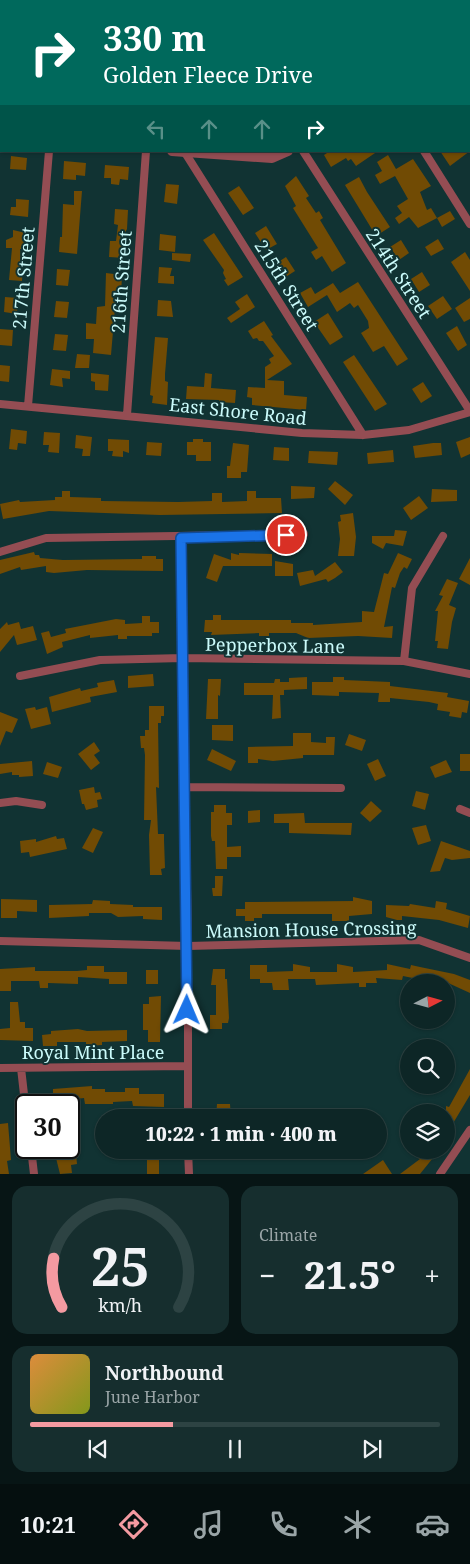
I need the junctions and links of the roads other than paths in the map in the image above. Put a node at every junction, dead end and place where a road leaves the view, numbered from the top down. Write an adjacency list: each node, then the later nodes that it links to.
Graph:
1 (49, 152): 9 (street, 217th Street)
2 (146, 152): 11 (street, 216th Street)
3 (185, 152): 4 (street); 12 (street, 215th Street)
4 (286, 152)
5 (304, 152): 10 (street, 214th Street)
6 (425, 152): 7 (street)
7 (470, 224)
8 (0, 404): 9 (street, East Shore Road)
9 (28, 406): 11 (street, East Shore Road)
10 (470, 412): 12 (street, East Shore Road)
11 (127, 415): 12 (street, East Shore Road)
12 (363, 435)
13 (304, 534): 15 (street)
14 (443, 536): 18 (street)
15 (181, 538): 16 (street); 17 (street)
16 (0, 552)
17 (183, 658): 18 (street, Pepperbox Lane); 20 (street, Pepperbox Lane); 21 (street)
18 (404, 661): 19 (street, Pepperbox Lane)
19 (470, 674)
20 (20, 676)
21 (184, 786): 22 (street); 28 (street)
22 (341, 788)
23 (0, 803): 24 (street)
24 (42, 805)
25 (460, 809): 26 (street)
26 (470, 813)
27 (0, 941): 28 (street, Mansion House Crossing)
28 (188, 946): 29 (street, Mansion House Crossing); 30 (street)
29 (470, 958)
30 (187, 1066): 32 (street, Royal Mint Place); 34 (street)
31 (0, 1068): 32 (street, Royal Mint Place)
32 (21, 1068): 33 (street)
33 (24, 1094)
34 (188, 1109)
35 (470, 1130): 40 (street)
36 (32, 1159): 38 (street)
37 (188, 1159): 39 (street)
38 (34, 1174)
39 (189, 1174)
40 (440, 1174)

